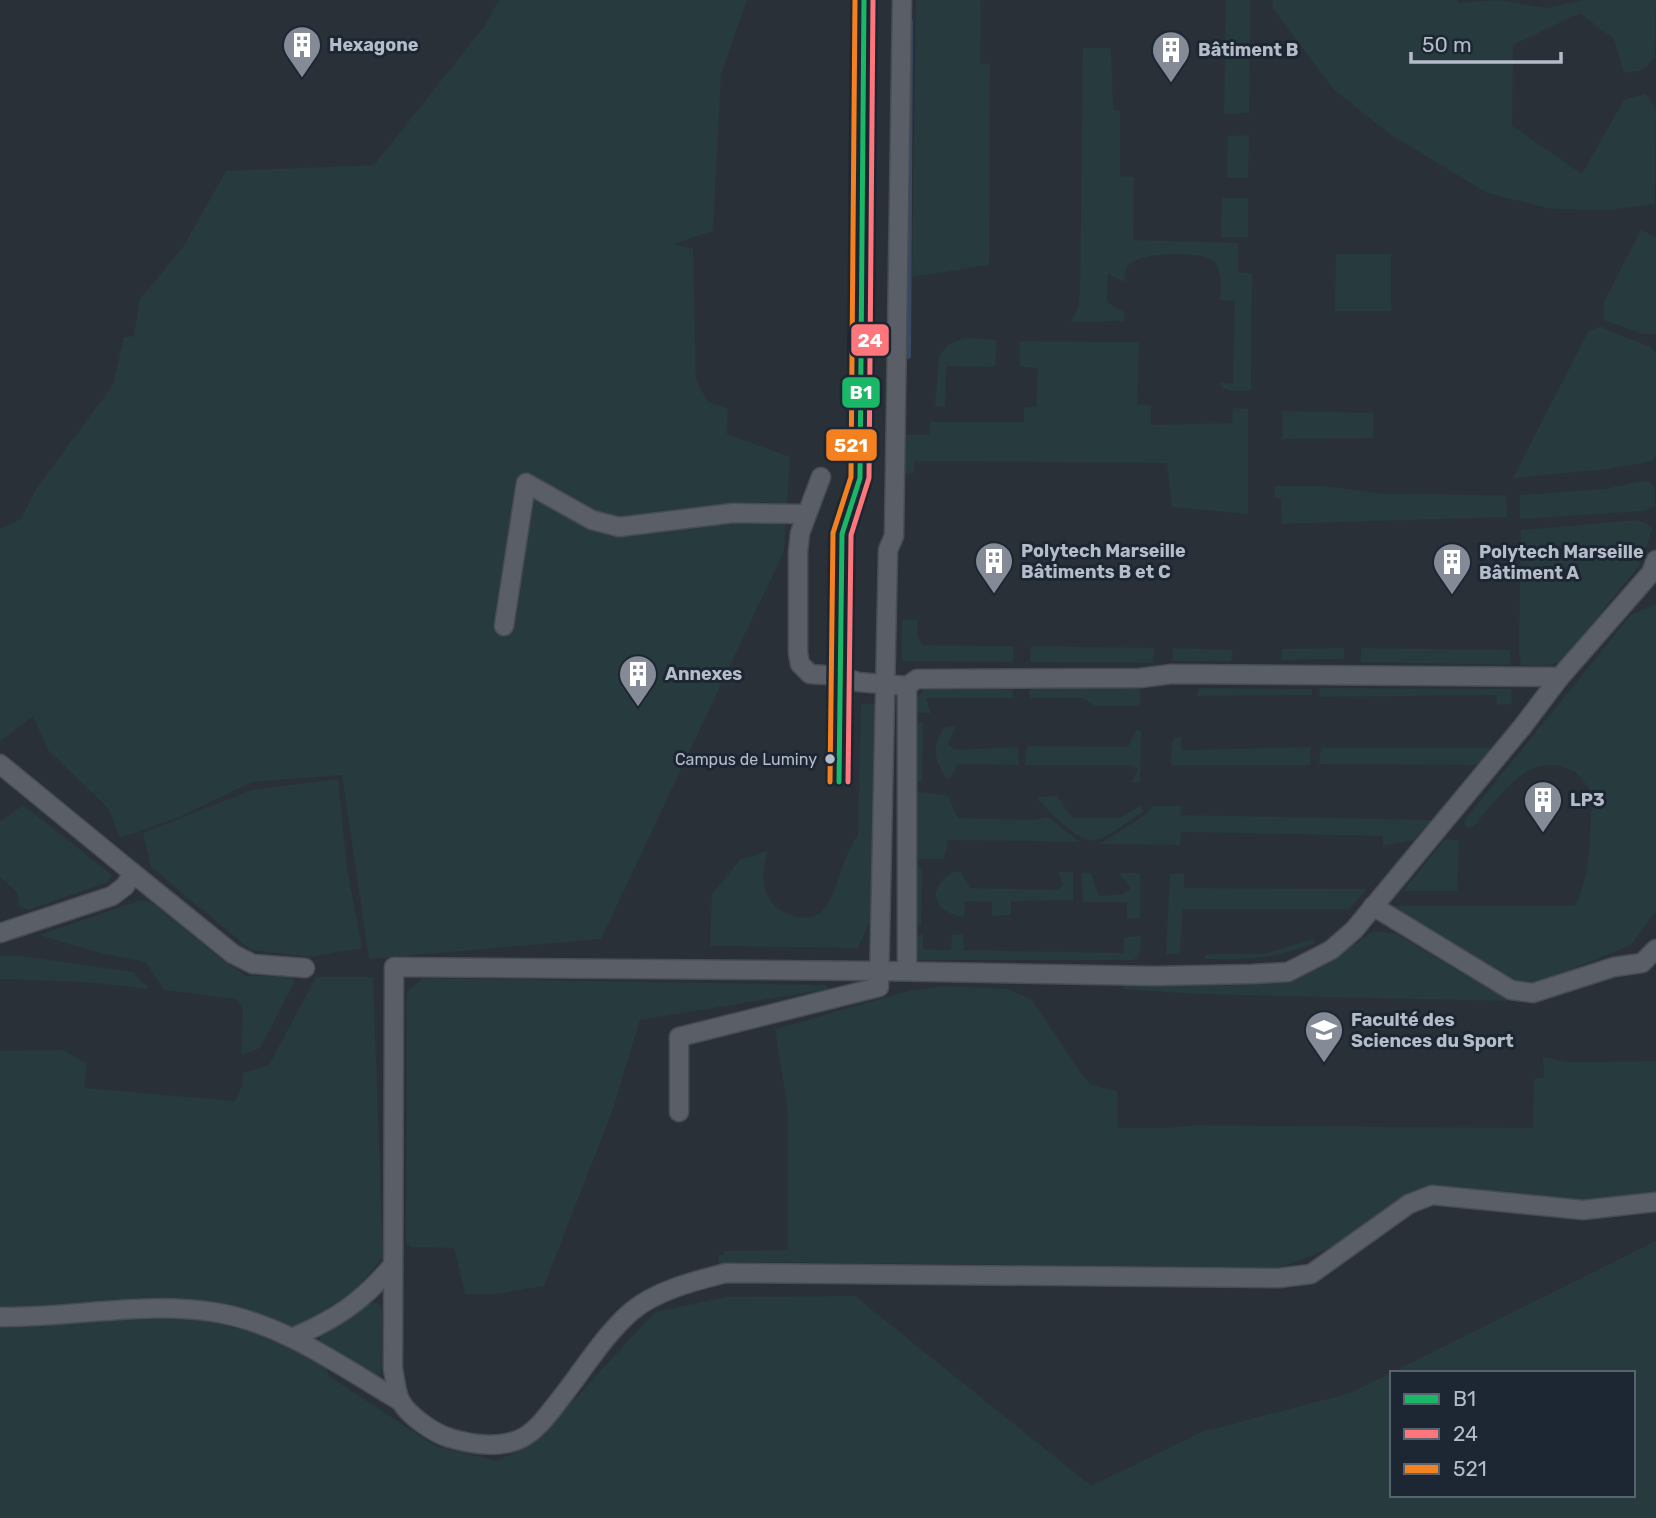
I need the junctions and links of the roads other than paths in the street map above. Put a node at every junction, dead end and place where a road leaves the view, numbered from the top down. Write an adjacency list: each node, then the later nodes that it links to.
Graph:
1 (902, 0): 7 (street)
2 (821, 477): 3 (street)
3 (807, 514): 5 (street); 7 (street)
4 (1654, 569): 6 (street)
5 (504, 626)
6 (1560, 677): 8 (street); 11 (street)
7 (884, 682): 8 (street); 15 (street)
8 (908, 686): 16 (street)
9 (0, 764): 10 (street)
10 (133, 873): 12 (street); 14 (street)
11 (1373, 906): 13 (street); 16 (street)
12 (0, 933)
13 (1656, 948)
14 (305, 968)
15 (880, 971): 16 (street); 17 (street); 19 (street)
16 (907, 971)
17 (679, 1112)
18 (1656, 1202): 22 (street)
19 (393, 1265): 21 (street); 22 (street)
20 (0, 1317): 21 (street)
21 (292, 1338): 22 (street)
22 (400, 1401)

